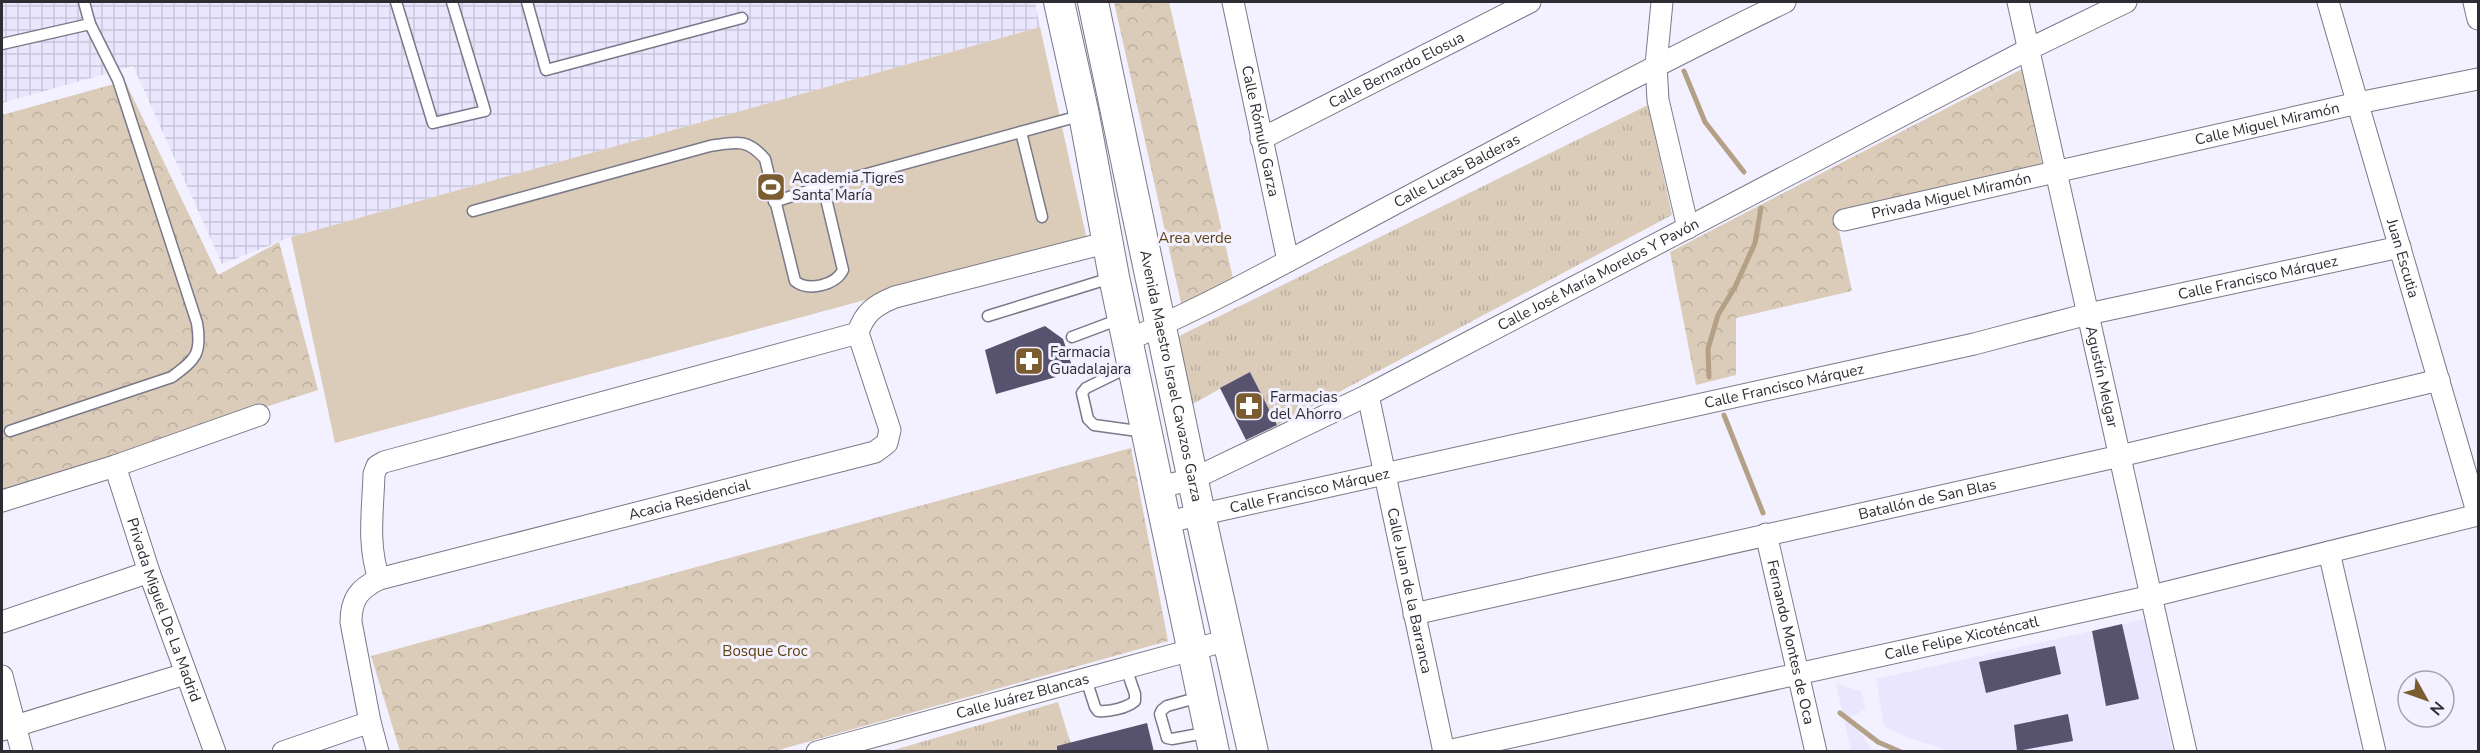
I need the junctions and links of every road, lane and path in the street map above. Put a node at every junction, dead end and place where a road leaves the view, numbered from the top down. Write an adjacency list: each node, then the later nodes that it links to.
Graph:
1 (84, 2): 17 (lane)
2 (396, 2): 3 (lane)
3 (452, 2)
4 (528, 2): 15 (lane)
5 (1059, 2): 23 (main road)
6 (1093, 2): 39 (main road, Avenida Maestro Israel Cavazos Garza)
7 (1530, 2): 25 (street, Calle Bernardo Elosua)
8 (1662, 2): 20 (street)
9 (1785, 2): 20 (street, Calle Lucas Balderas)
10 (2018, 2): 19 (street, Agustín Melgar)
11 (2127, 2): 19 (street, Calle José María Morelos Y Pavón)
12 (2328, 2): 22 (street, Juan Escutia)
13 (2474, 2): 16 (street)
14 (1241, 5): 25 (street, Calle Rómulo Garza)
15 (742, 18)
16 (2478, 19)
17 (90, 24): 18 (lane); 46 (lane)
18 (2, 44)
19 (2029, 49): 26 (street, Agustín Melgar); 32 (street, Calle José María Morelos Y Pavón)
20 (1656, 65): 32 (street); 35 (street, Calle Lucas Balderas)
21 (2478, 79): 22 (street, Calle Miguel Miramón)
22 (2358, 103): 26 (street, Calle Miguel Miramón); 34 (street, Juan Escutia)
23 (1084, 115): 24 (lane); 33 (main road)
24 (1021, 132): 27 (lane); 30 (lane)
25 (1261, 139): 35 (street, Calle Rómulo Garza)
26 (2056, 171): 31 (street, Privada Miguel Miramón); 37 (street, Agustín Melgar)
27 (823, 186): 28 (lane); 28 (lane)
28 (774, 202): 29 (lane)
29 (473, 211)
30 (1042, 217)
31 (1844, 220)
32 (1688, 228): 44 (street, Calle José María Morelos Y Pavón)
33 (1109, 242): 36 (main road); 40 (street)
34 (2400, 247): 37 (street, Calle Francisco Márquez); 43 (street, Juan Escutia)
35 (1288, 261): 39 (street, Calle Lucas Balderas)
36 (1114, 277): 38 (lane); 42 (main road)
37 (2088, 314): 48 (street, Agustín Melgar); 50 (street, Calle Francisco Márquez)
38 (988, 316)
39 (1162, 325): 42 (street, Calle Lucas Balderas); 51 (main road, Avenida Maestro Israel Cavazos Garza)
40 (858, 333): 60 (street); 60 (street, Acacia Residencial)
41 (1072, 337): 42 (lane)
42 (1129, 341): 47 (main road); 47 (lane)
43 (2439, 380): 48 (street, Batallón de San Blas); 55 (street, Juan Escutia)
44 (1368, 395): 50 (street, Calle Juan de la Barranca); 51 (street, Calle José María Morelos Y Pavón)
45 (259, 415): 49 (street)
46 (9, 432)
47 (1148, 433): 52 (main road)
48 (2120, 456): 57 (street, Batallón de San Blas); 61 (street, Agustín Melgar)
49 (115, 466): 53 (street); 59 (street, Privada Miguel De La Madrid)
50 (1385, 474): 54 (street, Calle Francisco Márquez); 62 (street, Calle Juan de la Barranca)
51 (1193, 479): 52 (street, Calle José María Morelos Y Pavón); 54 (main road, Avenida Maestro Israel Cavazos Garza)
52 (1160, 487): 56 (main road)
53 (2, 501)
54 (1200, 514): 56 (street, Calle Francisco Márquez); 64 (main road, Avenida Maestro Israel Cavazos Garza)
55 (2478, 515): 58 (street, Calle Felipe Xicoténcatl)
56 (1167, 522): 65 (main road)
57 (1766, 534): 62 (street, Batallón de San Blas); 68 (street, Fernando Montes de Oca)
58 (2329, 552): 61 (street, Calle Felipe Xicoténcatl); 84 (street)
59 (149, 572): 63 (street); 67 (street, Privada Miguel De La Madrid)
60 (379, 579): 72 (street)
61 (2152, 596): 68 (street, Calle Felipe Xicoténcatl); 83 (street, Agustín Melgar)
62 (1414, 614): 75 (street, Calle Juan de la Barranca)
63 (2, 622)
64 (1228, 640): 65 (street, Calle Juárez Blancas); 81 (main road, Avenida Maestro Israel Cavazos Garza)
65 (1194, 649): 66 (street, Calle Juárez Blancas); 71 (main road)
66 (1126, 668): 70 (street, Calle Juárez Blancas); 70 (lane)
67 (185, 674): 73 (street); 77 (street, Privada Miguel De La Madrid)
68 (1799, 674): 75 (street, Calle Felipe Xicoténcatl); 82 (street, Fernando Montes de Oca)
69 (2, 676): 73 (street)
70 (1086, 679): 80 (street, Calle Juárez Blancas)
71 (1203, 696): 74 (main road); 74 (lane)
72 (370, 722): 78 (street); 79 (street)
73 (8, 728): 76 (street)
74 (1212, 742)
75 (1443, 751)
76 (22, 752)
77 (215, 752)
78 (283, 752)
79 (378, 752)
80 (817, 752)
81 (1253, 752)
82 (1816, 752)
83 (2186, 752)
84 (2375, 752)

